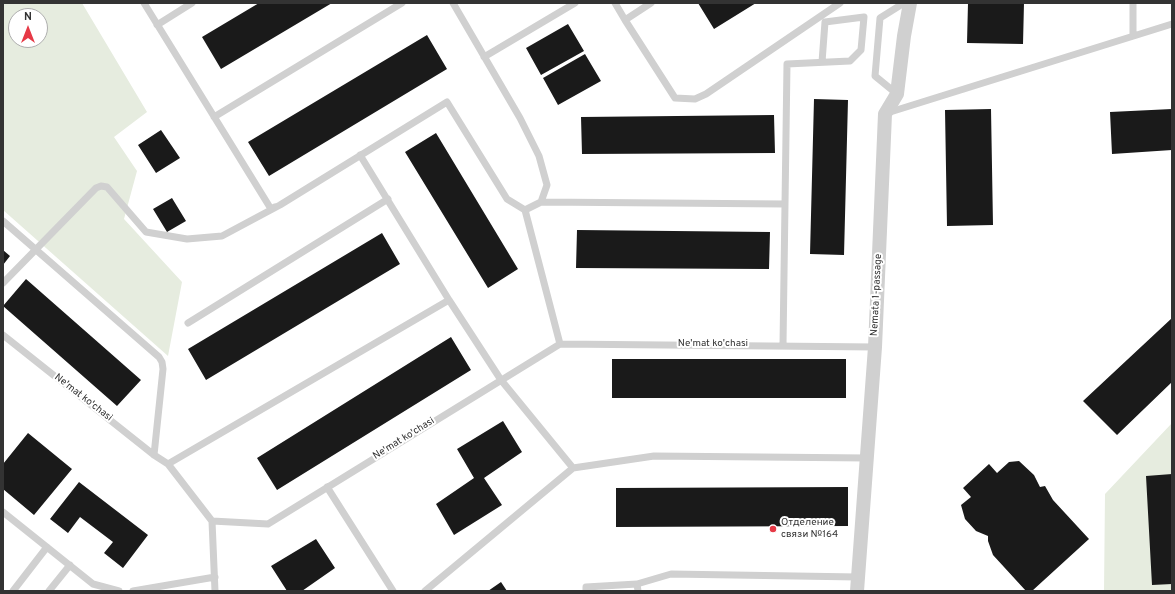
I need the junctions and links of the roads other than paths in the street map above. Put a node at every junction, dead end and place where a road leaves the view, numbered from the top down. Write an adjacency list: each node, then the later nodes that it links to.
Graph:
1 (144, 3): 14 (lane)
2 (192, 3): 14 (lane)
3 (402, 3): 20 (lane)
4 (453, 3): 16 (lane)
5 (574, 3): 16 (lane)
6 (615, 3): 12 (lane)
7 (651, 3): 12 (lane)
8 (840, 3): 12 (lane)
9 (904, 3): 18 (lane)
10 (910, 3): 18 (street, Nemata 1-passage)
11 (1133, 3): 15 (lane)
12 (625, 20)
13 (1172, 24): 15 (lane)
14 (157, 25): 20 (lane)
15 (1133, 36): 19 (lane)
16 (484, 57): 23 (lane)
17 (822, 62): 17 (lane); 25 (lane)
18 (897, 94): 19 (street, Nemata 1-passage)
19 (885, 114): 35 (street, Nemata 1-passage)
20 (214, 117): 24 (lane)
21 (360, 155): 22 (lane); 24 (lane); 26 (lane)
22 (388, 199): 30 (lane); 31 (lane)
23 (541, 202): 25 (lane); 26 (lane)
24 (280, 204): 28 (lane)
25 (785, 204): 34 (lane)
26 (526, 210): 33 (lane)
27 (3, 221): 28 (lane)
28 (36, 249): 29 (lane); 37 (lane)
29 (3, 283)
30 (449, 300): 36 (lane); 39 (lane)
31 (188, 323)
32 (3, 335): 37 (lane, Ne'mat ko'chasi)
33 (560, 344): 34 (lane, Ne'mat ko'chasi); 36 (lane, Ne'mat ko'chasi)
34 (783, 345): 35 (lane, Ne'mat ko'chasi)
35 (875, 347): 38 (street, Nemata 1-passage)
36 (501, 380): 40 (lane); 41 (lane, Ne'mat ko'chasi)
37 (154, 455): 39 (lane, Ne'mat ko'chasi)
38 (867, 458): 40 (lane); 47 (street, Nemata 1-passage)
39 (168, 464): 43 (lane, Ne'mat ko'chasi)
40 (573, 468): 57 (lane)
41 (327, 487): 43 (lane, Ne'mat ko'chasi); 56 (lane)
42 (3, 512): 44 (lane)
43 (212, 521): 46 (lane)
44 (47, 547): 45 (lane); 51 (lane)
45 (70, 565): 50 (lane); 52 (lane)
46 (215, 577): 49 (lane); 55 (lane)
47 (858, 577): 48 (lane); 59 (street, Nemata 1-passage)
48 (638, 588): 58 (lane)
49 (152, 589): 54 (lane)
50 (104, 590): 53 (lane)
51 (13, 591)
52 (49, 591)
53 (119, 591)
54 (133, 591)
55 (215, 591)
56 (393, 591)
57 (425, 591)
58 (586, 591)
59 (857, 591)

